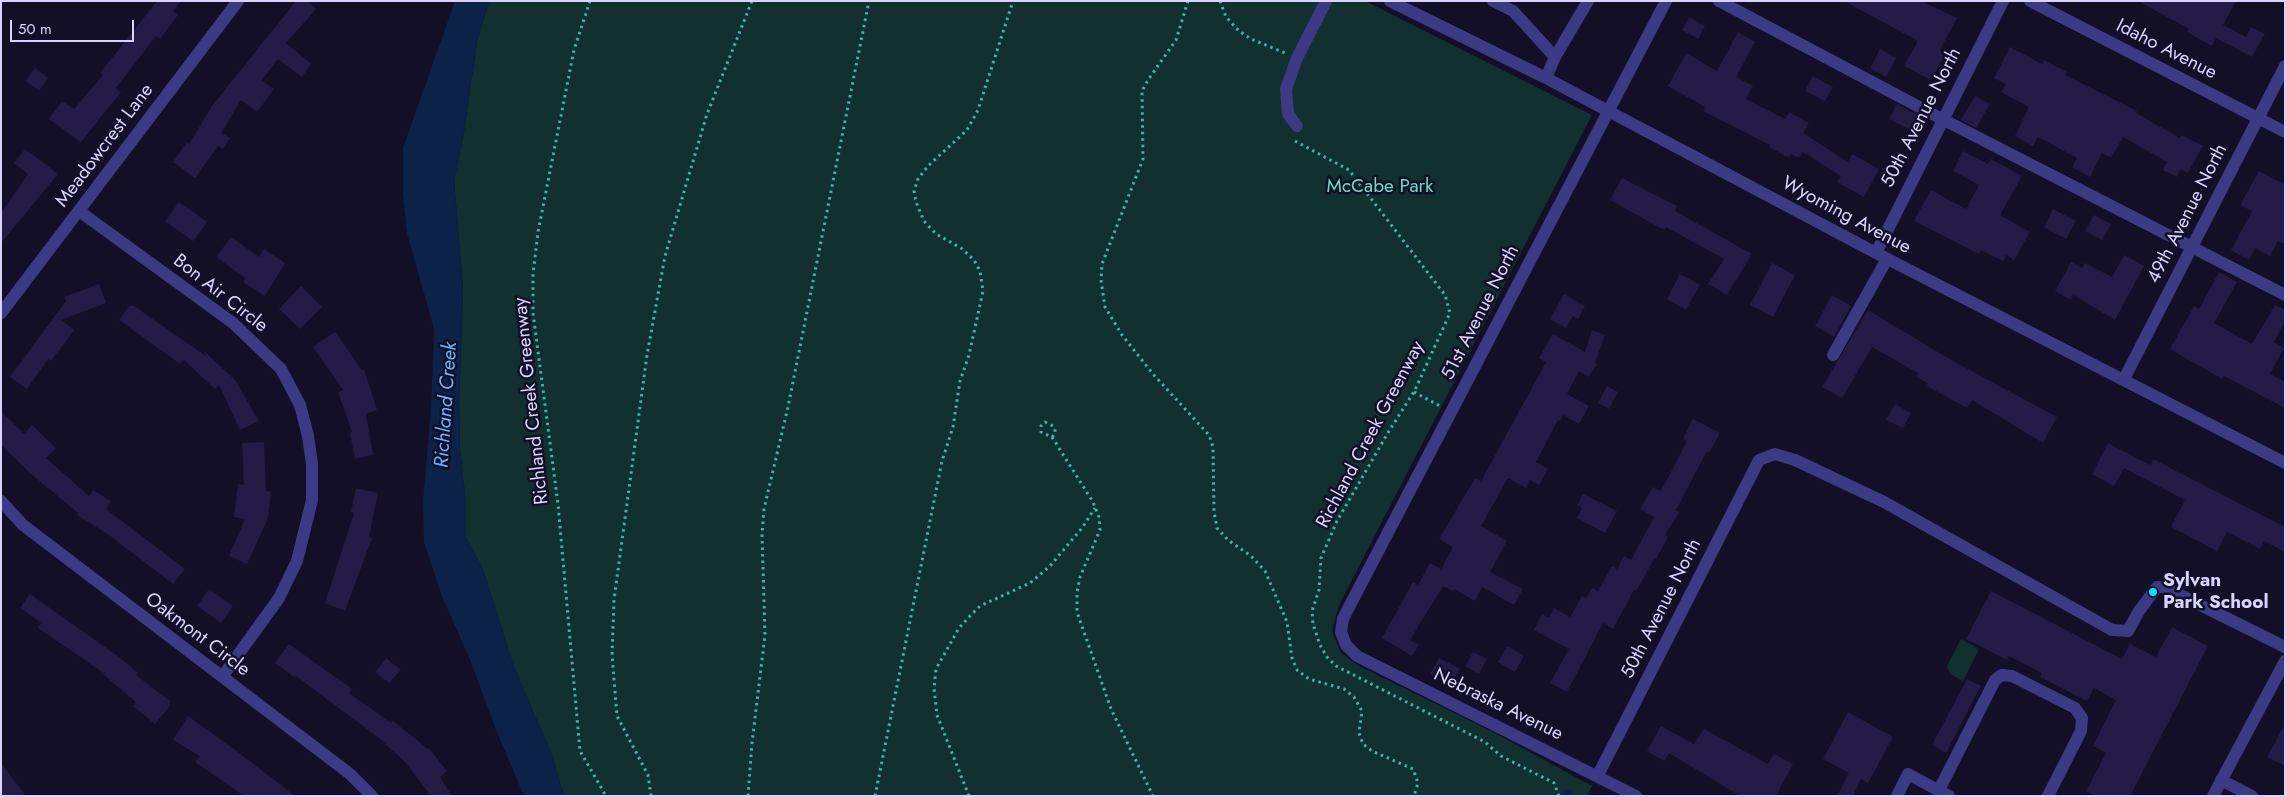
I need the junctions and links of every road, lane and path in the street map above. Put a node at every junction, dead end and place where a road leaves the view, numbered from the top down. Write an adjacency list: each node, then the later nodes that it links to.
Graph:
1 (238, 1): 26 (street, Meadowcrest Lane)
2 (590, 1): 47 (path, Richland Creek Greenway)
3 (752, 1): 48 (path)
4 (869, 1): 49 (path)
5 (1014, 1): 50 (path)
6 (1188, 1): 53 (path)
7 (1220, 1): 17 (path)
8 (1326, 1): 23 (street)
9 (1390, 1): 19 (street, Wyoming Avenue)
10 (1493, 1): 16 (street)
11 (1588, 1): 16 (street)
12 (1666, 1): 20 (street, 51st Avenue North)
13 (1719, 1): 22 (street)
14 (2003, 1): 22 (street, 50th Avenue North)
15 (2030, 1): 21 (street, Idaho Avenue)
16 (1556, 57): 19 (street)
17 (1282, 61)
18 (2285, 66): 21 (street, 49th Avenue North)
19 (1546, 78): 20 (street, Wyoming Avenue)
20 (1606, 112): 28 (street, Wyoming Avenue); 39 (street, 51st Avenue North)
21 (2258, 118): 24 (street, Idaho Avenue); 27 (street, 49th Avenue North)
22 (1942, 119): 27 (street); 28 (street, 50th Avenue North)
23 (1297, 126)
24 (2285, 132)
25 (1291, 139): 33 (path, Richland Creek Greenway)
26 (79, 211): 30 (street, Meadowcrest Lane); 42 (street, Bon Air Circle)
27 (2192, 246): 29 (street); 32 (street, 49th Avenue North)
28 (1881, 256): 31 (street, 50th Avenue North); 32 (street, Wyoming Avenue)
29 (2285, 295)
30 (1, 313)
31 (1832, 355)
32 (2124, 380): 36 (street, Wyoming Avenue)
33 (1414, 392): 34 (path); 54 (path, Richland Creek Greenway)
34 (1443, 407)
35 (1052, 437): 35 (path); 38 (path)
36 (2285, 463)
37 (1, 501): 42 (street, Oakmont Circle)
38 (1095, 508): 51 (path); 52 (path)
39 (1346, 646): 43 (street, Nebraska Avenue)
40 (2285, 648): 43 (street, 50th Avenue North)
41 (2285, 661): 44 (street)
42 (222, 677): 46 (street, Oakmont Circle)
43 (1598, 776): 55 (street, Nebraska Avenue)
44 (2221, 780): 58 (street); 59 (street)
45 (1944, 793): 56 (street); 57 (street)
46 (372, 796)
47 (606, 796)
48 (651, 796)
49 (748, 796)
50 (876, 796)
51 (969, 796)
52 (1153, 796)
53 (1414, 796)
54 (1559, 796)
55 (1636, 796)
56 (1897, 796)
57 (2048, 796)
58 (2213, 796)
59 (2252, 796)

